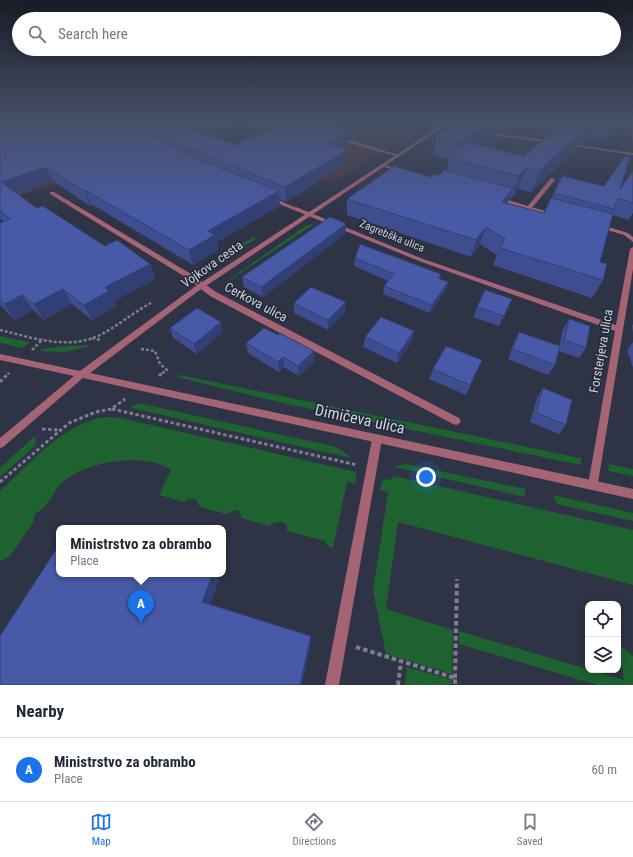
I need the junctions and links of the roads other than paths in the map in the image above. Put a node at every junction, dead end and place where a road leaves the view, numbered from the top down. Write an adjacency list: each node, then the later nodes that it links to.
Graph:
1 (390, 153): 3 (street)
2 (400, 153): 3 (street, Vojkova cesta)
3 (397, 155): 4 (street, Vojkova cesta)
4 (383, 165): 5 (street); 11 (street, Vojkova cesta)
5 (410, 173)
6 (552, 180): 10 (street)
7 (52, 193): 16 (street, Cerkova ulica)
8 (261, 194): 11 (street, Zagrebška ulica)
9 (491, 197): 10 (street)
10 (529, 208): 12 (street)
11 (308, 214): 16 (street, Vojkova cesta); 17 (street, Zagrebška ulica)
12 (560, 216)
13 (590, 224): 14 (street)
14 (633, 240)
15 (633, 249): 17 (street, Forsterjeva ulica)
16 (202, 286): 19 (street, Vojkova cesta); 20 (street, Cerkova ulica)
17 (618, 329): 23 (street, Forsterjeva ulica)
18 (0, 358): 19 (street, Dimičeva ulica)
19 (81, 375): 21 (street, Dimičeva ulica); 22 (street, Vojkova cesta)
20 (456, 421)
21 (377, 439): 23 (street, Dimičeva ulica); 25 (street)
22 (0, 444)
23 (593, 485): 24 (street, Dimičeva ulica)
24 (633, 494)
25 (332, 685)

